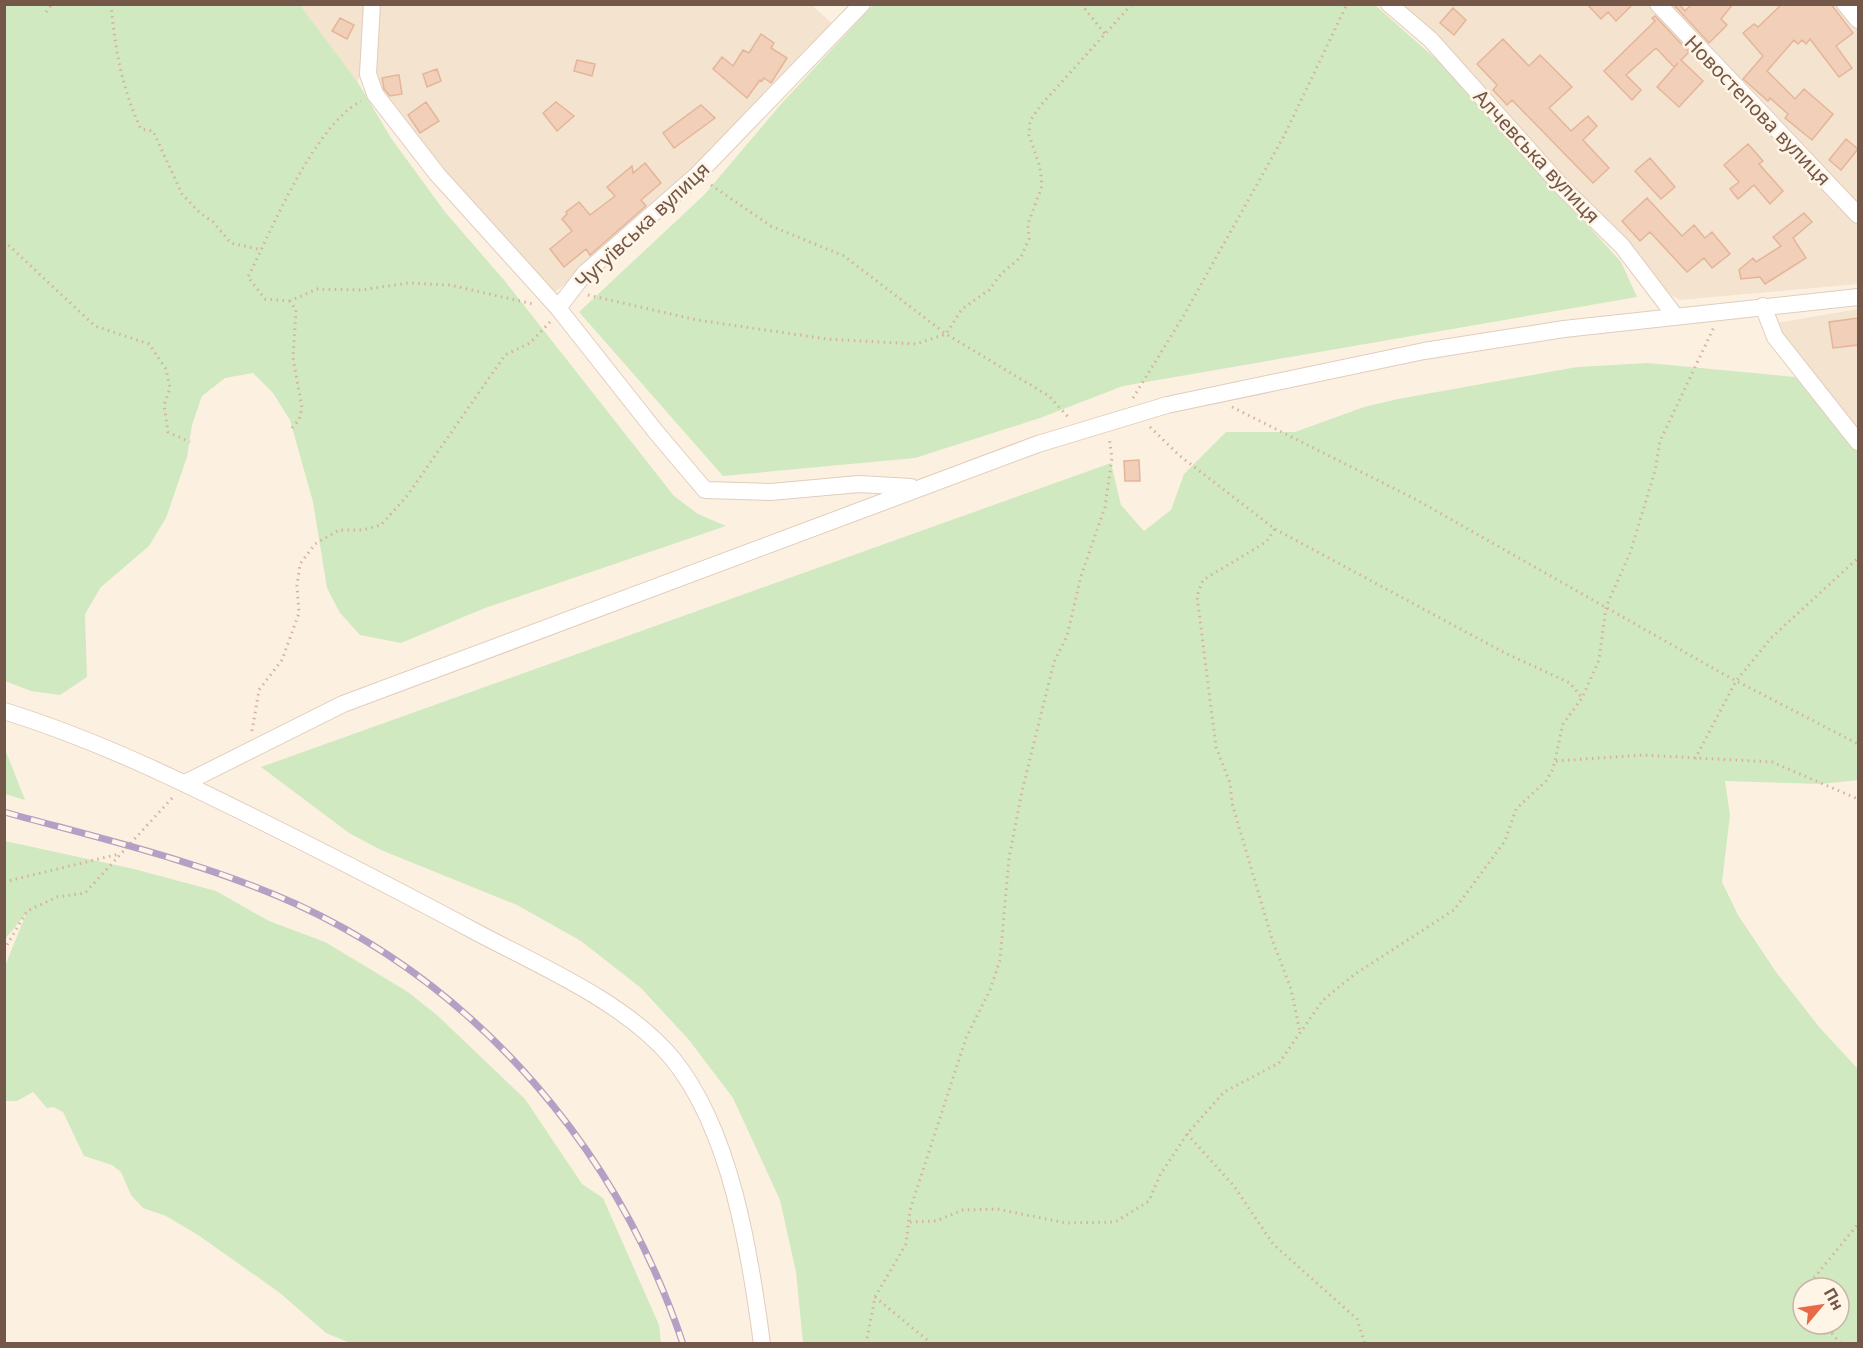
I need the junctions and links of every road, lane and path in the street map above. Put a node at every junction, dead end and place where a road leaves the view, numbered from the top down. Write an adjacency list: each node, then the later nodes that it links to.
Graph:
1 (52, 4): 11 (path)
2 (111, 4): 18 (path)
3 (372, 4): 14 (street)
4 (862, 4): 15 (street, Чугуївська вулиця)
5 (1081, 4): 13 (path)
6 (1132, 4): 13 (path)
7 (1347, 4): 29 (path)
8 (1389, 4): 25 (street, Алчевська вулиця)
9 (1658, 4): 16 (street, Новостепова вулиця)
10 (1845, 4): 12 (street)
11 (46, 12)
12 (1858, 20)
13 (1106, 34): 26 (path)
14 (375, 94): 18 (path); 24 (street)
15 (697, 175): 24 (street, Чугуївська вулиця); 26 (path)
16 (1858, 215)
17 (4, 241): 32 (path)
18 (261, 250): 21 (path)
19 (582, 297): 26 (path)
20 (1858, 297): 22 (street)
21 (290, 302): 24 (path); 30 (path)
22 (1763, 306): 23 (street); 33 (street)
23 (1722, 310): 25 (street); 37 (path)
24 (562, 314): 34 (street); 42 (path)
25 (1676, 317): 27 (street)
26 (946, 334): 31 (path)
27 (1209, 396): 28 (street); 37 (path)
28 (1137, 414): 29 (street); 35 (path)
29 (1113, 422): 31 (street); 52 (path)
30 (292, 428)
31 (1081, 432): 34 (street)
32 (190, 442)
33 (1858, 442)
34 (919, 487): 42 (street)
35 (1275, 529): 39 (path); 50 (path)
36 (1858, 558): 38 (path)
37 (1606, 607): 38 (path); 39 (path)
38 (1736, 681): 41 (path); 43 (path)
39 (1582, 698): 44 (path)
40 (4, 711): 45 (street)
41 (1858, 744)
42 (249, 751): 45 (street)
43 (1695, 760): 44 (path); 46 (path)
44 (1556, 761): 50 (path)
45 (185, 783): 47 (path); 56 (street)
46 (1858, 799)
47 (120, 854): 48 (path); 49 (path)
48 (4, 882)
49 (4, 950)
50 (1300, 1032): 51 (path)
51 (1187, 1134): 52 (path); 59 (path)
52 (910, 1222): 55 (path)
53 (1858, 1224): 54 (path)
54 (1816, 1276)
55 (875, 1297): 57 (path); 58 (path)
56 (762, 1344)
57 (866, 1344)
58 (932, 1344)
59 (1365, 1344)

